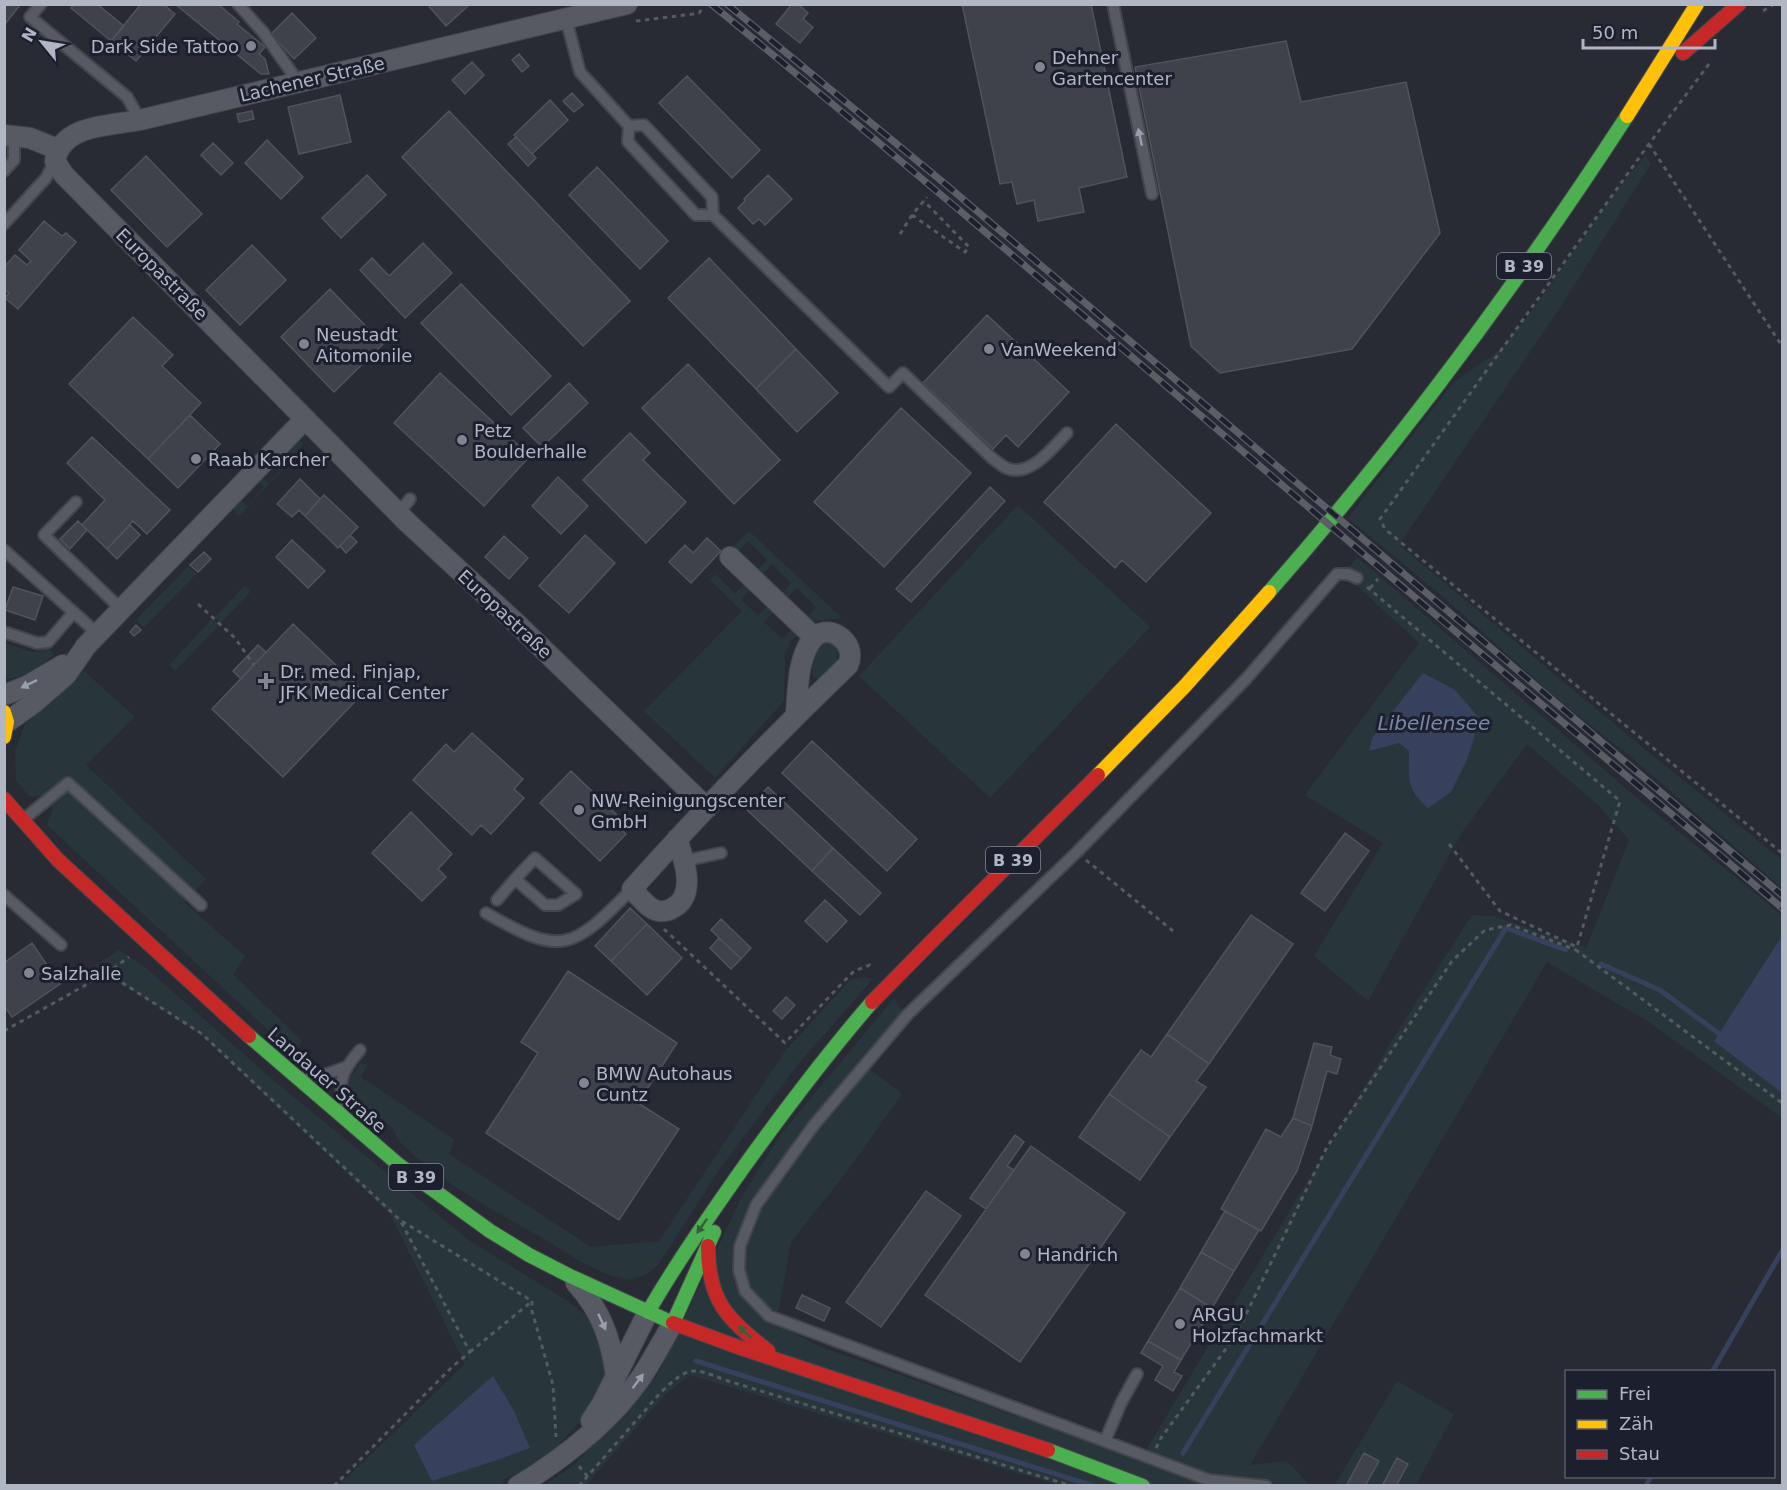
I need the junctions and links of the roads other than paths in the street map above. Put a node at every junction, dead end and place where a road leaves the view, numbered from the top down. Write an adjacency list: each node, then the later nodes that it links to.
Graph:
1 (41, 4): 11 (lane)
2 (238, 4): 10 (lane)
3 (1113, 4): 17 (lane, one-way to 3)
4 (1697, 4): 13 (main road, B 39)
5 (1719, 4): 9 (main road, B 39)
6 (1739, 4): 9 (main road, B 39)
7 (629, 13): 8 (street, Lachener Straße)
8 (566, 19): 10 (street, Lachener Straße); 12 (lane)
9 (1683, 53): 13 (main road, B 39)
10 (299, 83): 11 (street, Lachener Straße)
11 (140, 120): 15 (street, Lachener Straße)
12 (629, 126): 18 (lane); 18 (lane)
13 (1617, 131): 52 (main road, B 39)
14 (9, 135): 15 (street); 16 (lane)
15 (56, 155): 19 (lane); 20 (street, Europastraße)
16 (4, 171)
17 (1152, 194)
18 (712, 215): 21 (lane)
19 (4, 224)
20 (305, 419): 26 (street); 36 (street, Europastraße)
21 (1067, 433)
22 (76, 502): 26 (lane)
23 (4, 550): 27 (lane)
24 (730, 557): 29 (street)
25 (1357, 578): 60 (lane)
26 (122, 610): 30 (street)
27 (74, 612): 28 (lane); 30 (lane)
28 (4, 632)
29 (814, 637): 32 (street); 32 (street)
30 (92, 640): 31 (street, one-way to 31); 33 (street)
31 (4, 695)
32 (796, 714): 36 (street)
33 (5, 724)
34 (7, 784): 37 (main road, Landauer Straße / B 39)
35 (4, 799): 37 (main road, Landauer Straße / B 39)
36 (707, 808): 38 (street)
37 (24, 819): 45 (lane); 49 (main road, Landauer Straße / B 39)
38 (677, 839): 40 (street); 42 (street)
39 (721, 853): 40 (lane)
40 (684, 861): 42 (street)
41 (516, 879): 41 (lane); 44 (lane)
42 (632, 889): 46 (lane)
43 (4, 895): 47 (lane)
44 (497, 900)
45 (201, 905)
46 (486, 912)
47 (61, 945)
48 (360, 1050): 50 (lane)
49 (275, 1060): 50 (lane); 51 (main road, Landauer Straße / B 39)
50 (346, 1066): 51 (lane)
51 (357, 1130): 54 (main road, Landauer Straße / B 39)
52 (736, 1178): 53 (main road, B 39); 55 (main road, B 39, one-way to 55)
53 (708, 1246): 56 (main road, B 39); 57 (main road, one-way to 53)
54 (570, 1276): 55 (main road, Landauer Straße / B 39); 59 (street, one-way to 59)
55 (648, 1312): 56 (main road, B 39); 59 (street)
56 (673, 1323): 57 (main road); 61 (street, one-way to 56)
57 (793, 1366): 63 (main road)
58 (1137, 1374): 60 (lane)
59 (616, 1377): 61 (street)
60 (1106, 1441): 64 (lane)
61 (568, 1452): 62 (street)
62 (518, 1485)
63 (1143, 1485)
64 (1266, 1485)

